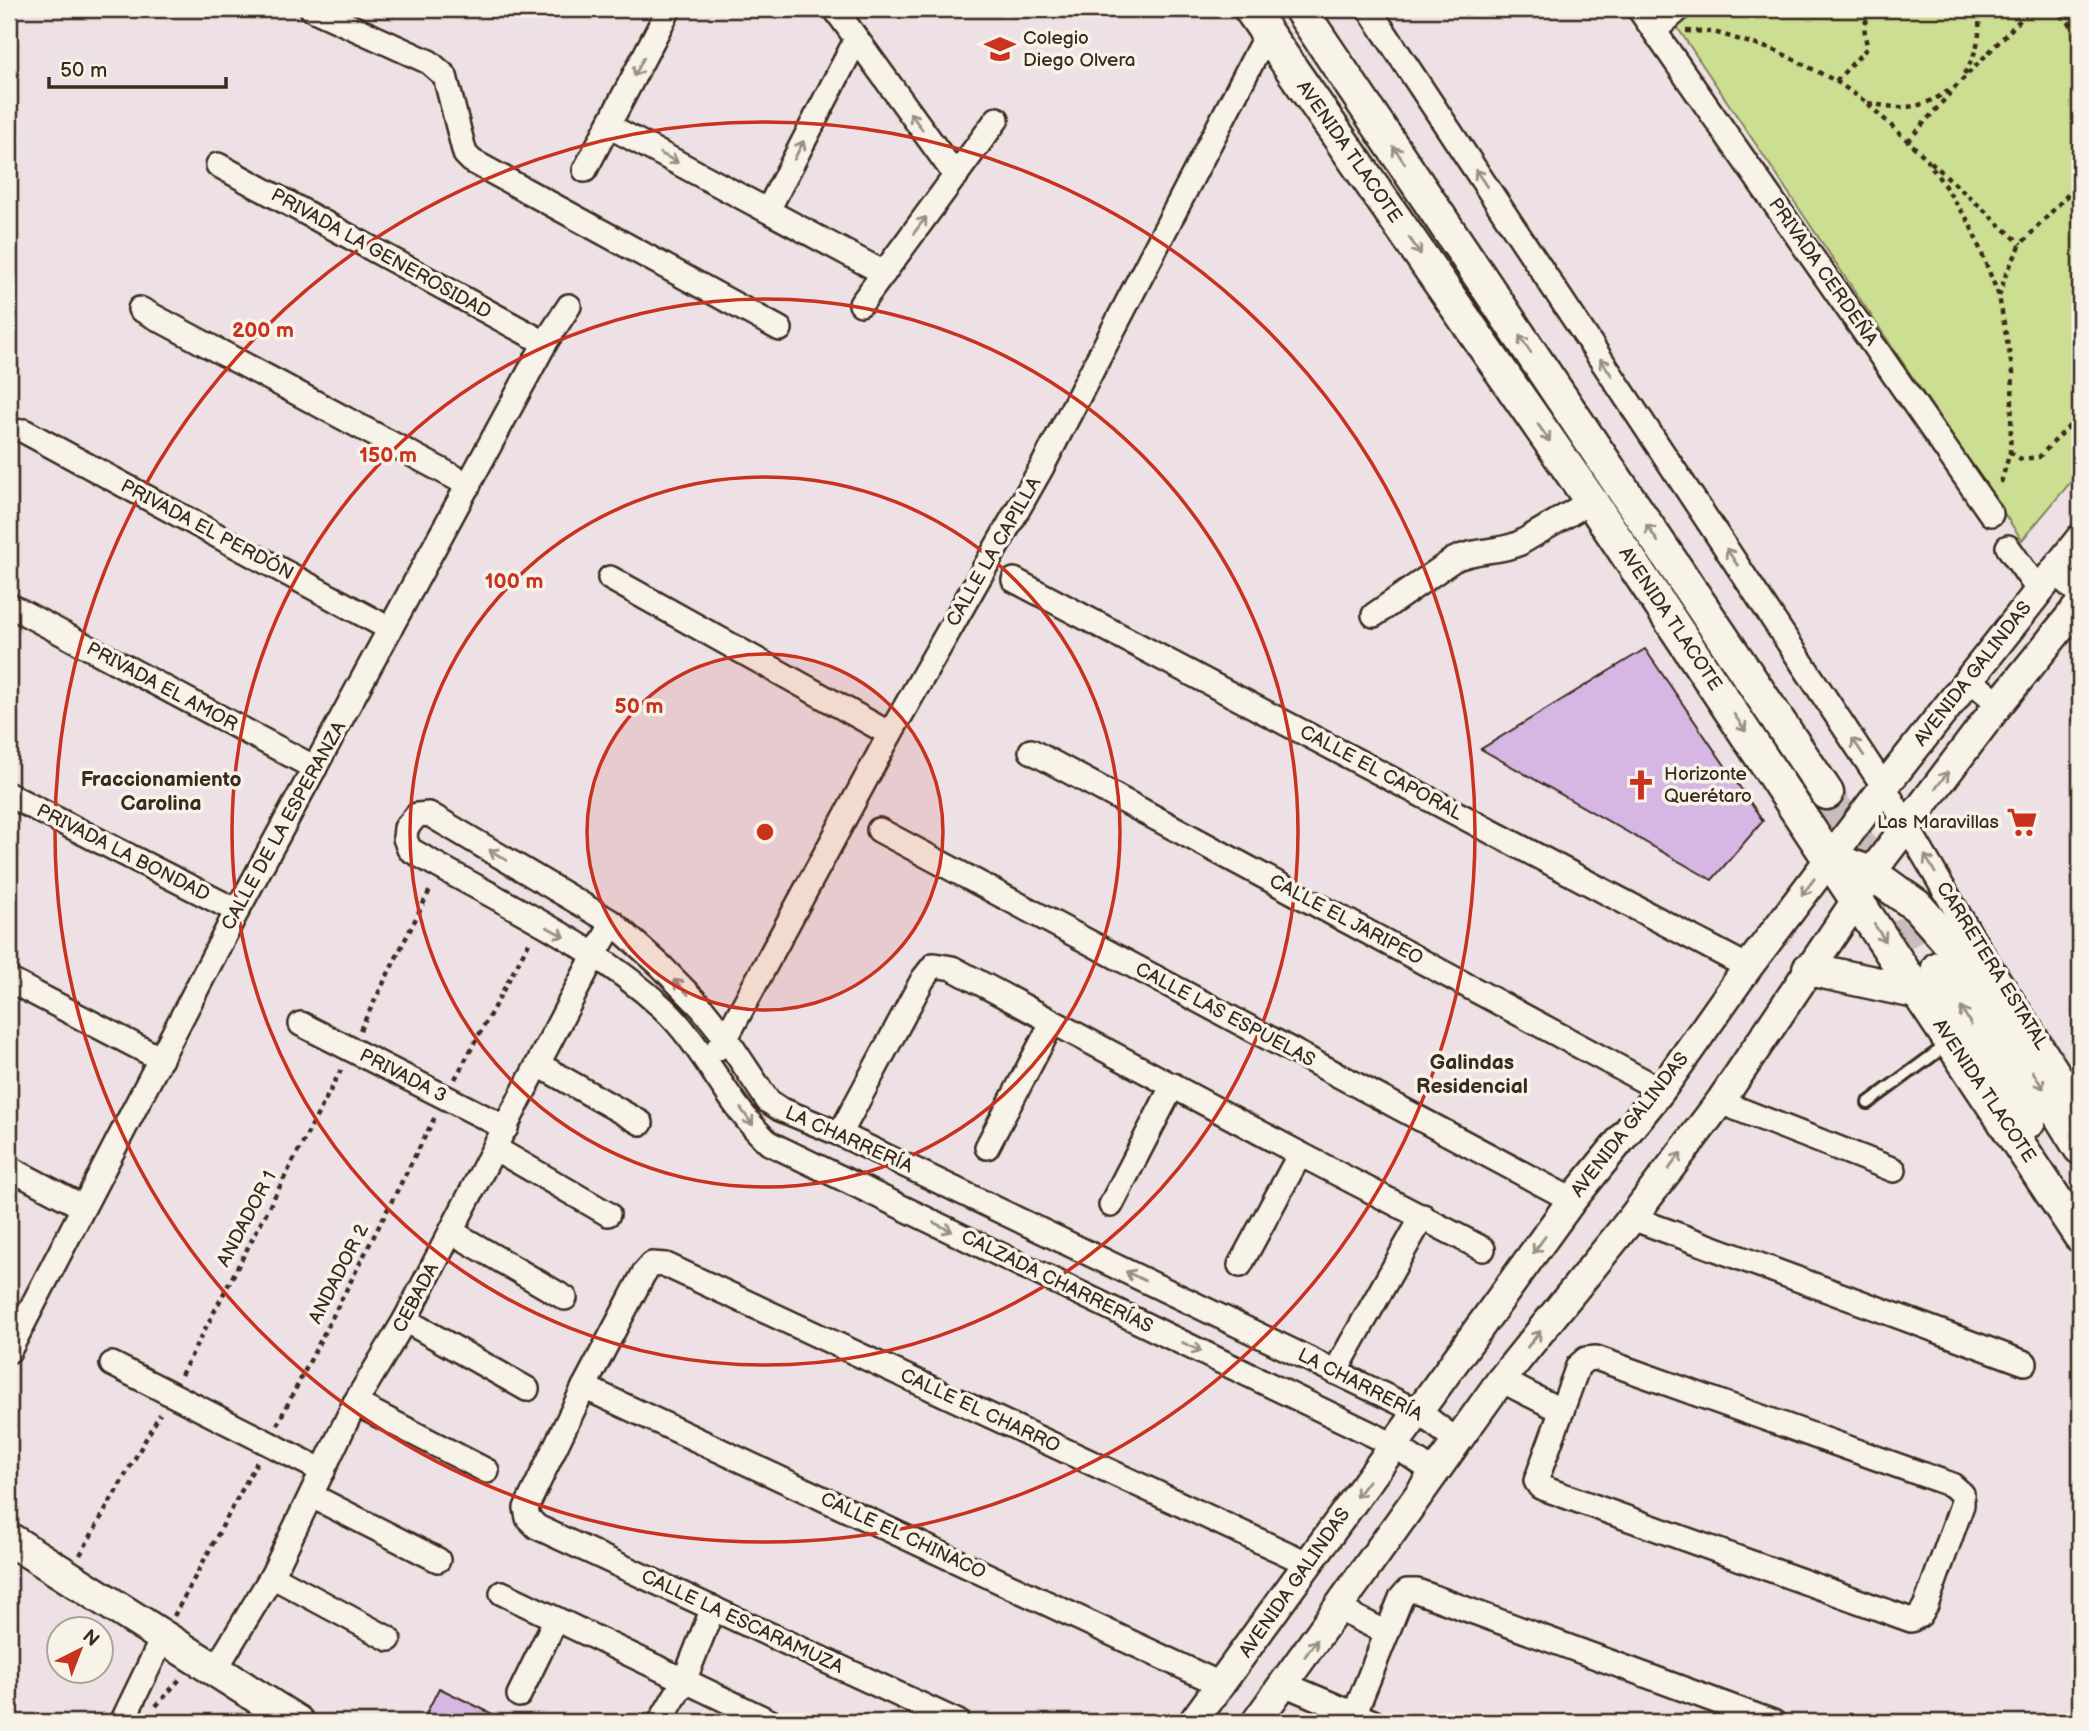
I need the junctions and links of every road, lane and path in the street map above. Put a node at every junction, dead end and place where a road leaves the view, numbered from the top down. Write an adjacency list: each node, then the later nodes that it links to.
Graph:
1 (312, 9): 34 (street)
2 (669, 9): 20 (street, one-way to 20)
3 (835, 9): 15 (street)
4 (1300, 9): 58 (main road, AVENIDA TLACOTE, one-way to 4)
5 (1369, 9): 57 (street, CARRETERA ESTATAL, one-way to 5)
6 (1639, 9): 13 (street, PRIVADA CERDEÑA)
7 (1679, 9): 13 (street)
8 (1871, 9): 16 (path)
9 (1976, 9): 17 (path)
10 (2031, 9): 17 (path)
11 (2053, 9): 14 (path)
12 (1259, 21): 40 (main road, AVENIDA TLACOTE, one-way to 40); 54 (street, CALLE LA CAPILLA)
13 (1655, 30): 16 (path); 41 (street, PRIVADA CERDEÑA)
14 (2080, 33)
15 (856, 40): 25 (street, one-way to 15); 27 (street, one-way to 15)
16 (1836, 81): 18 (path)
17 (1958, 83): 18 (path); 21 (path)
18 (1867, 103): 21 (path)
19 (997, 119): 25 (street)
20 (609, 126): 24 (street); 27 (street, one-way to 27)
21 (1908, 141): 22 (path)
22 (1925, 157): 28 (path); 30 (path)
23 (218, 165): 35 (street, PRIVADA LA GENEROSIDAD)
24 (585, 170)
25 (956, 177): 29 (street, one-way to 25)
26 (2080, 182): 28 (path)
27 (768, 210): 29 (street)
28 (2021, 244): 30 (path)
29 (884, 273): 31 (street)
30 (1999, 296): 38 (path)
31 (860, 304)
32 (569, 306): 35 (street, CALLE DE LA ESPERANZA)
33 (139, 309): 39 (street)
34 (780, 329)
35 (545, 343): 39 (street, CALLE DE LA ESPERANZA)
36 (2080, 415): 38 (path)
37 (24, 431): 51 (street, PRIVADA EL PERDÓN)
38 (2010, 452): 41 (path)
39 (469, 485): 51 (street, CALLE DE LA ESPERANZA)
40 (1591, 501): 50 (street); 62 (main road, AVENIDA TLACOTE, one-way to 62)
41 (1991, 514)
42 (2080, 539): 46 (street, AVENIDA GALINDAS)
43 (2008, 547): 46 (street)
44 (610, 578): 54 (street)
45 (1014, 580): 69 (street, CALLE EL CAPORAL)
46 (2046, 581): 47 (street); 52 (street, AVENIDA GALINDAS)
47 (2080, 595)
48 (2080, 604): 53 (street, AVENIDA GALINDAS)
49 (9, 605): 56 (street, PRIVADA EL AMOR)
50 (1374, 615)
51 (390, 629): 56 (street, CALLE DE LA ESPERANZA)
52 (1969, 679): 53 (street); 57 (street, AVENIDA GALINDAS)
53 (1999, 704): 60 (street, AVENIDA GALINDAS, one-way to 53)
54 (890, 734): 76 (street, CALLE LA CAPILLA)
55 (1031, 751): 83 (street, CALLE EL JARIPEO)
56 (315, 768): 65 (street, CALLE DE LA ESPERANZA)
57 (1884, 786): 60 (street, CARRETERA ESTATAL); 62 (street, AVENIDA GALINDAS)
58 (1827, 793)
59 (9, 795): 65 (street, PRIVADA LA BONDAD)
60 (1908, 825): 64 (street, AVENIDA GALINDAS); 87 (street, CARRETERA ESTATAL, one-way to 60)
61 (879, 830): 98 (street, CALLE LAS ESPUELAS)
62 (1829, 858): 64 (main road, AVENIDA TLACOTE); 69 (street, AVENIDA GALINDAS, one-way to 69)
63 (441, 868): 66 (street, LA CHARRERÍA); 67 (street, LA CHARRERÍA, one-way to 63); 78 (path, ANDADOR 1)
64 (1864, 886): 71 (street, AVENIDA GALINDAS); 73 (main road, AVENIDA TLACOTE, one-way to 73); 92 (main road, one-way to 92)
65 (237, 911): 79 (street, CALLE DE LA ESPERANZA)
66 (540, 923): 68 (street, LA CHARRERÍA, one-way to 68); 84 (path, ANDADOR 2)
67 (613, 923): 68 (street, CEBADA); 76 (street, LA CHARRERÍA, one-way to 67)
68 (595, 954): 80 (street, CALZADA CHARRERÍAS); 81 (street, CEBADA)
69 (1748, 967): 83 (street, AVENIDA GALINDAS)
70 (1938, 968): 97 (main road, AVENIDA TLACOTE, one-way to 70)
71 (1809, 969): 73 (main road); 85 (street, AVENIDA GALINDAS)
72 (9, 980): 79 (street)
73 (1920, 993): 77 (main road, AVENIDA TLACOTE)
74 (1052, 1023): 82 (street); 90 (street); 91 (street)
75 (300, 1024): 78 (street, PRIVADA 3)
76 (726, 1038): 80 (street, CALLE LA CAPILLA); 90 (street, LA CHARRERÍA)
77 (1951, 1041): 86 (lane); 105 (main road, AVENIDA TLACOTE)
78 (351, 1050): 84 (street, PRIVADA 3); 117 (path, ANDADOR 1)
79 (161, 1059): 100 (street, CALLE DE LA ESPERANZA)
80 (707, 1062): 123 (street, CALZADA CHARRERÍAS, one-way to 123)
81 (539, 1065): 88 (street); 89 (street, CEBADA)
82 (1173, 1085): 94 (street); 99 (street)
83 (1661, 1090): 98 (street, AVENIDA GALINDAS)
84 (445, 1098): 89 (street, PRIVADA 3); 122 (path, ANDADOR 2)
85 (1720, 1102): 96 (street); 103 (street, AVENIDA GALINDAS, one-way to 85)
86 (1868, 1103)
87 (2080, 1106)
88 (641, 1123)
89 (506, 1128): 93 (street, CEBADA)
90 (840, 1134): 113 (street, LA CHARRERÍA, one-way to 90)
91 (987, 1147)
92 (2080, 1148)
93 (496, 1149): 101 (street); 104 (street, CEBADA)
94 (1300, 1154): 102 (street); 107 (street)
95 (9, 1168): 100 (street)
96 (1894, 1170)
97 (2077, 1194)
98 (1572, 1200): 120 (street, AVENIDA GALINDAS, one-way to 120)
99 (1111, 1205)
100 (83, 1207): 110 (street, CALLE DE LA ESPERANZA)
101 (608, 1214)
102 (1423, 1216): 106 (street); 113 (street)
103 (1632, 1218): 111 (street); 114 (street, AVENIDA GALINDAS, one-way to 103)
104 (452, 1232): 108 (street); 109 (street, CEBADA)
105 (2080, 1236)
106 (1483, 1249)
107 (1240, 1265)
108 (565, 1298)
109 (405, 1320): 116 (street); 118 (street, CEBADA)
110 (9, 1351)
111 (2025, 1363)
112 (112, 1364): 117 (street)
113 (1335, 1372): 120 (street, LA CHARRERÍA)
114 (1501, 1380): 119 (street); 121 (street, AVENIDA GALINDAS)
115 (584, 1387): 130 (street, CALLE EL CHARRO); 134 (street, CALLE LA ESCARAMUZA); 143 (street, CALLE EL CHINACO)
116 (527, 1389)
117 (172, 1393): 122 (street); 131 (path, ANDADOR 1)
118 (355, 1403): 124 (street, CEBADA); 125 (street)
119 (1562, 1411): 119 (street)
120 (1419, 1412): 121 (street, LA CHARRERÍA); 123 (street, AVENIDA GALINDAS)
121 (1457, 1441): 126 (street, AVENIDA GALINDAS)
122 (268, 1443): 124 (street); 138 (path, ANDADOR 2)
123 (1394, 1445): 126 (street, CALZADA CHARRERÍAS); 130 (street, AVENIDA GALINDAS, one-way to 130)
124 (323, 1471): 127 (street, CEBADA)
125 (486, 1471)
126 (1434, 1472): 135 (street, AVENIDA GALINDAS)
127 (312, 1496): 129 (street); 132 (street, CEBADA)
128 (9, 1539): 131 (main road)
129 (438, 1560)
130 (1307, 1563): 143 (street, AVENIDA GALINDAS)
131 (68, 1576): 138 (main road)
132 (272, 1576): 139 (street); 140 (street, CEBADA)
133 (502, 1594): 136 (street)
134 (713, 1608): 141 (street); 151 (street, CALLE LA ESCARAMUZA)
135 (1339, 1609): 137 (street); 142 (street, AVENIDA GALINDAS, one-way to 135)
136 (556, 1619): 141 (street); 144 (street)
137 (1387, 1633): 147 (street); 154 (street)
138 (163, 1637): 140 (main road); 148 (street)
139 (389, 1639)
140 (206, 1665): 145 (path); 149 (main road)
141 (684, 1681): 146 (street); 150 (street)
142 (1284, 1684): 147 (street); 153 (street, AVENIDA GALINDAS)
143 (1222, 1685): 152 (street, AVENIDA GALINDAS)
144 (519, 1695)
145 (152, 1712)
146 (759, 1719)
147 (1363, 1719)
148 (122, 1722)
149 (297, 1722)
150 (660, 1722)
151 (958, 1722)
152 (1193, 1722)
153 (1256, 1722)
154 (1773, 1722)

